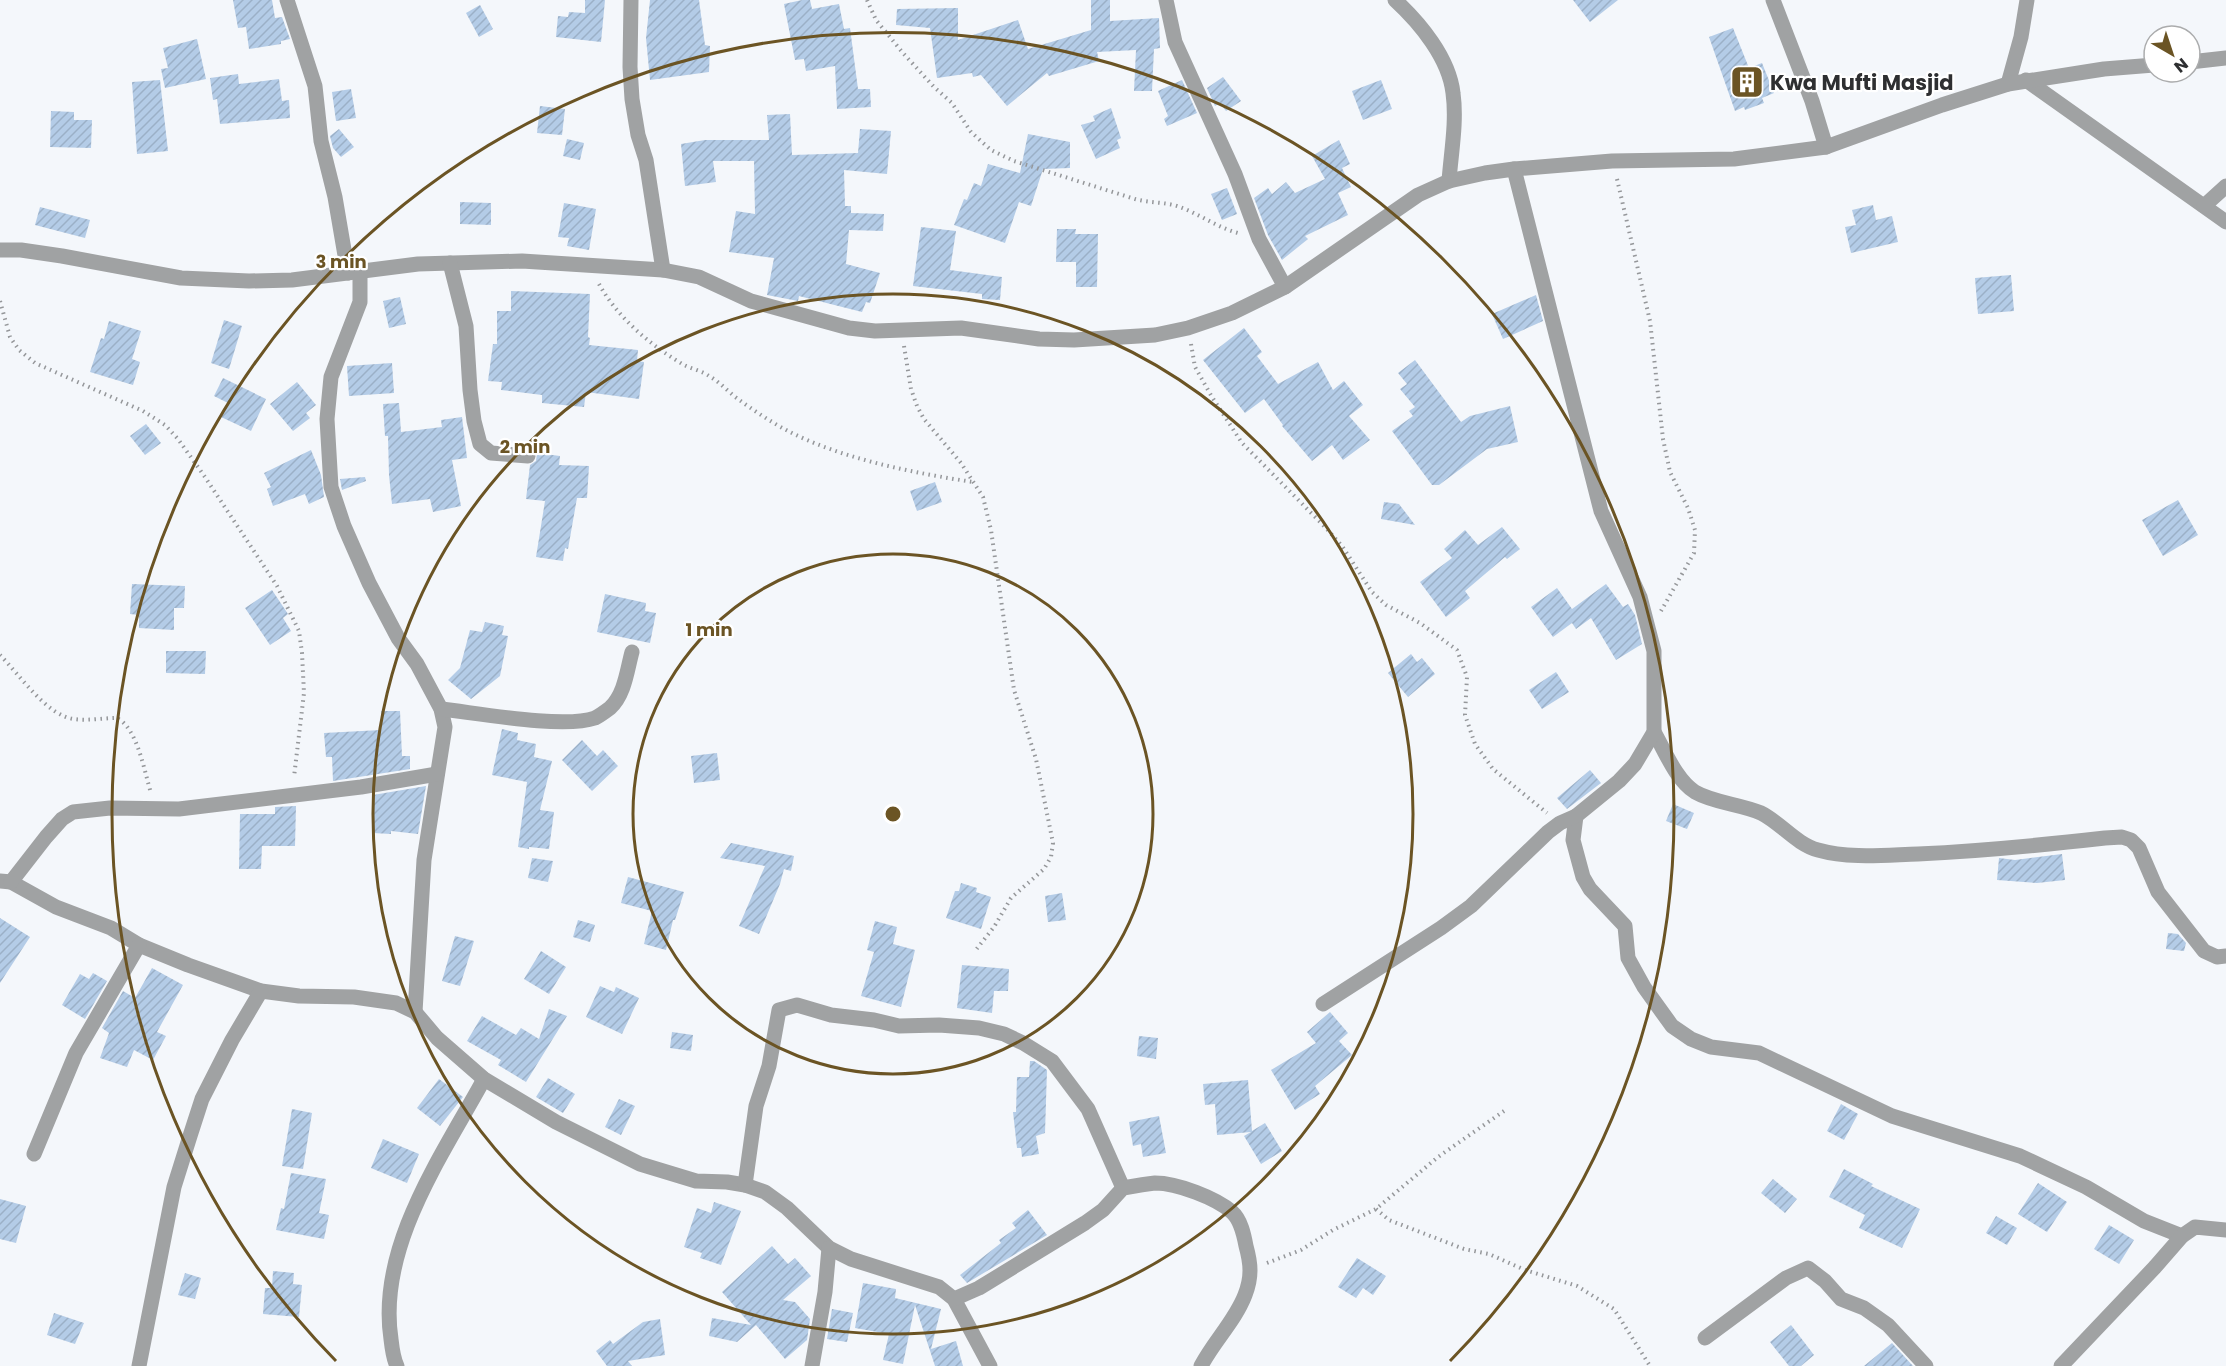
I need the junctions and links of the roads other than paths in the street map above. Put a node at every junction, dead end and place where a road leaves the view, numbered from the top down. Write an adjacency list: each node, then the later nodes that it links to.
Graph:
1 (287, 0): 21 (street)
2 (631, 0): 20 (street)
3 (1166, 0): 22 (street)
4 (1395, 0): 14 (street)
5 (1773, 0): 12 (street)
6 (2026, 0): 11 (street)
7 (2226, 58): 8 (street)
8 (2202, 61)
9 (2142, 66): 10 (street)
10 (2026, 80): 11 (street); 16 (street)
11 (2008, 84): 12 (street)
12 (1826, 147): 13 (street)
13 (1514, 169): 14 (street); 26 (street)
14 (1449, 181): 22 (street)
15 (2226, 186): 16 (street)
16 (2204, 206): 17 (street)
17 (2226, 222)
18 (0, 250): 21 (street)
19 (450, 264): 20 (street); 21 (street); 23 (street)
20 (663, 270): 22 (street)
21 (354, 272): 25 (street)
22 (1285, 287)
23 (528, 456)
24 (632, 652): 25 (street)
25 (441, 709): 27 (street)
26 (1654, 732): 28 (street); 31 (street)
27 (437, 774): 29 (street); 34 (street)
28 (1576, 816): 33 (street); 40 (street)
29 (6, 881): 30 (street)
30 (139, 945): 32 (street); 36 (street)
31 (2226, 956)
32 (261, 991): 34 (street); 44 (street)
33 (1323, 1004)
34 (415, 1012): 35 (street)
35 (484, 1079): 37 (street); 45 (street)
36 (34, 1154)
37 (745, 1185): 38 (street); 41 (street)
38 (1123, 1188): 42 (street); 48 (street)
39 (2226, 1230): 40 (street)
40 (2182, 1236): 50 (street)
41 (829, 1248): 42 (street); 46 (street)
42 (954, 1299): 47 (street)
43 (1705, 1338): 49 (street)
44 (140, 1366)
45 (397, 1366)
46 (812, 1366)
47 (990, 1366)
48 (1201, 1366)
49 (1926, 1366)
50 (2061, 1366)

